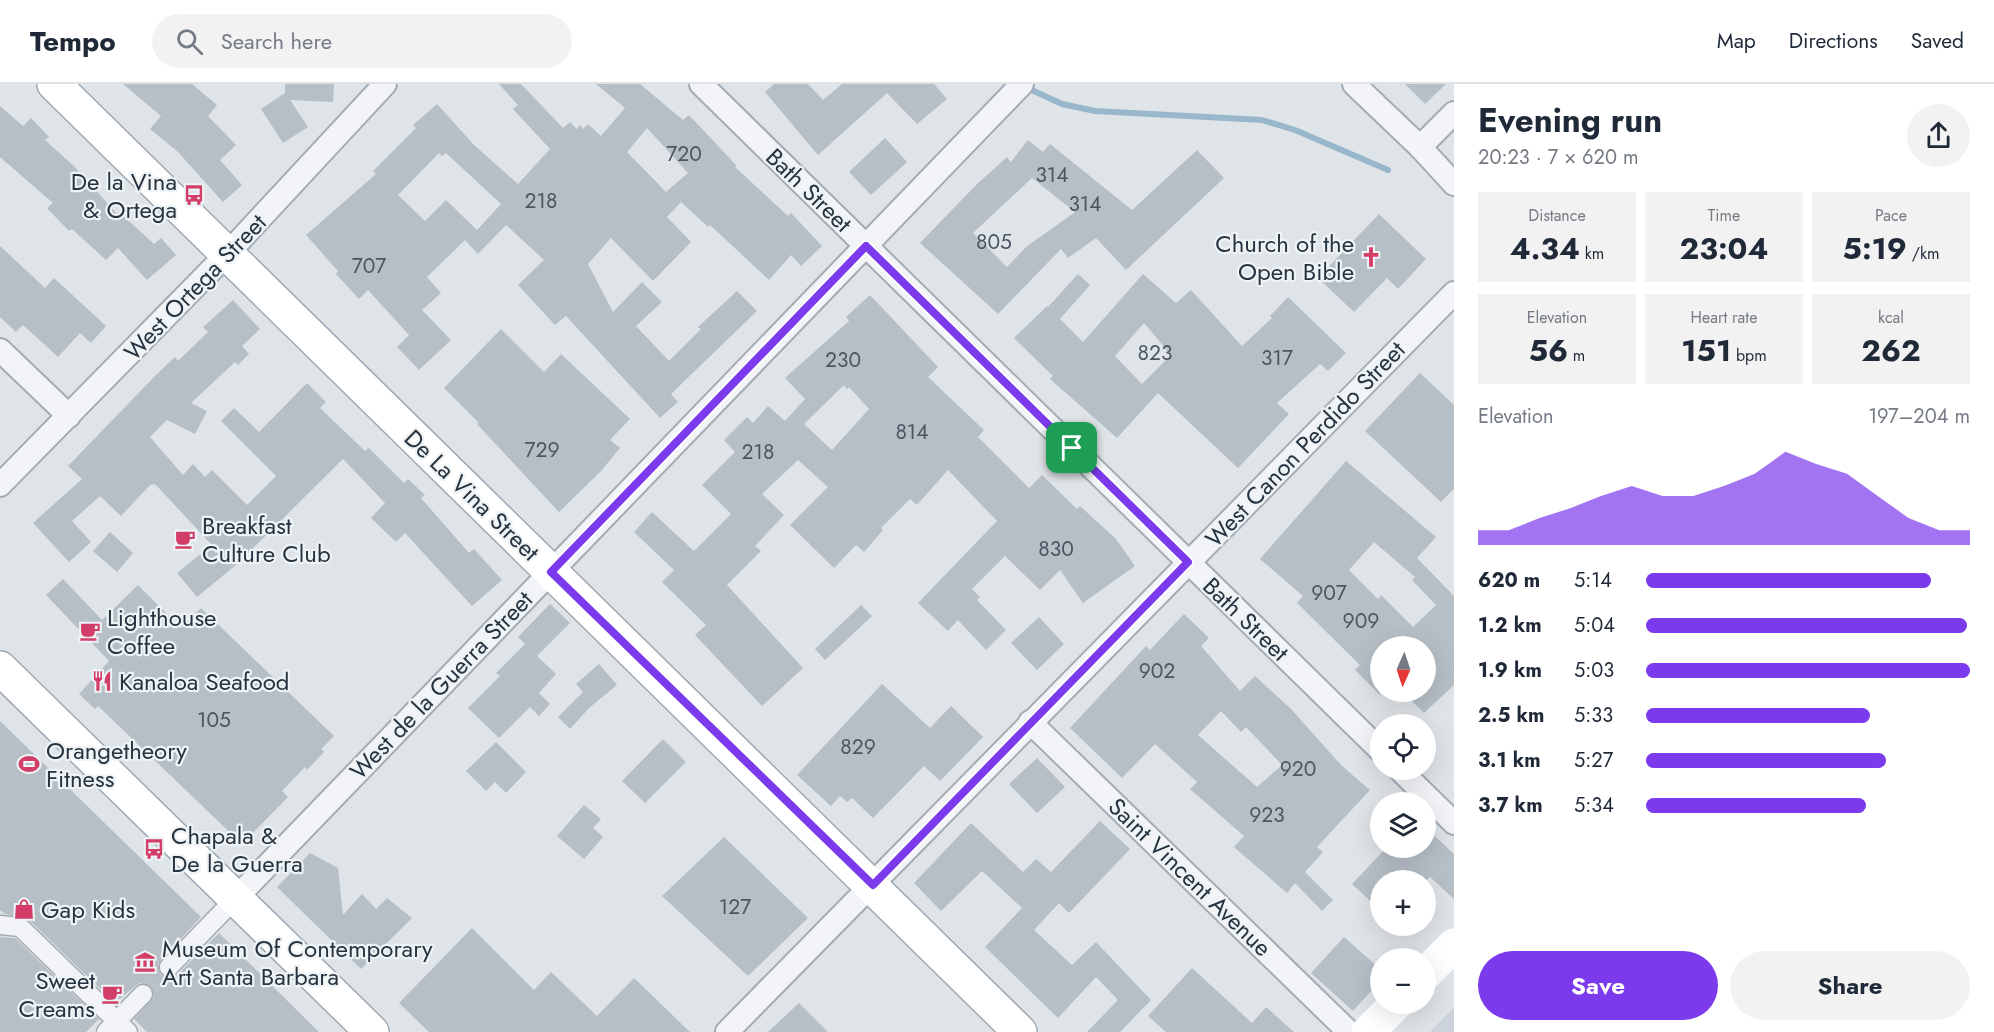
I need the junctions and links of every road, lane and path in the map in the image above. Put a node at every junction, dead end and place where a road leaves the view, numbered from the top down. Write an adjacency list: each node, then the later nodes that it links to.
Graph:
1 (54, 84): 10 (main road, De La Vina Street)
2 (385, 84): 10 (street, West Ortega Street)
3 (700, 84): 9 (street, Bath Street)
4 (1022, 84): 9 (street, West de la Guerra Street)
5 (1354, 84): 7 (street)
6 (1454, 113): 7 (street)
7 (1420, 147): 8 (street)
8 (1454, 184)
9 (866, 246): 15 (street, Bath Street); 16 (street, West de la Guerra Street)
10 (228, 253): 13 (street, West Ortega Street); 16 (main road, De La Vina Street)
11 (1454, 292): 15 (street, West Canon Perdido Street)
12 (0, 350): 13 (street)
13 (69, 416): 14 (street, West Ortega Street)
14 (0, 485)
15 (1188, 562): 18 (street, West Canon Perdido Street); 19 (street, Bath Street)
16 (551, 572): 22 (main road, De La Vina Street); 23 (street, West de la Guerra Street)
17 (0, 668): 23 (main road)
18 (1030, 722): 22 (street, West Canon Perdido Street); 34 (street, Saint Vincent Avenue)
19 (1370, 740)
20 (1410, 780): 21 (street)
21 (1454, 823)
22 (873, 885): 32 (street, West Canon Perdido Street); 33 (main road, De La Vina Street)
23 (235, 899): 27 (street); 31 (main road)
24 (0, 925): 30 (street)
25 (1454, 945): 26 (main road)
26 (1436, 963)
27 (170, 967)
28 (143, 994): 30 (street)
29 (1386, 1014): 35 (main road)
30 (117, 1028)
31 (372, 1032)
32 (727, 1032)
33 (1020, 1032)
34 (1349, 1032)
35 (1368, 1032)

